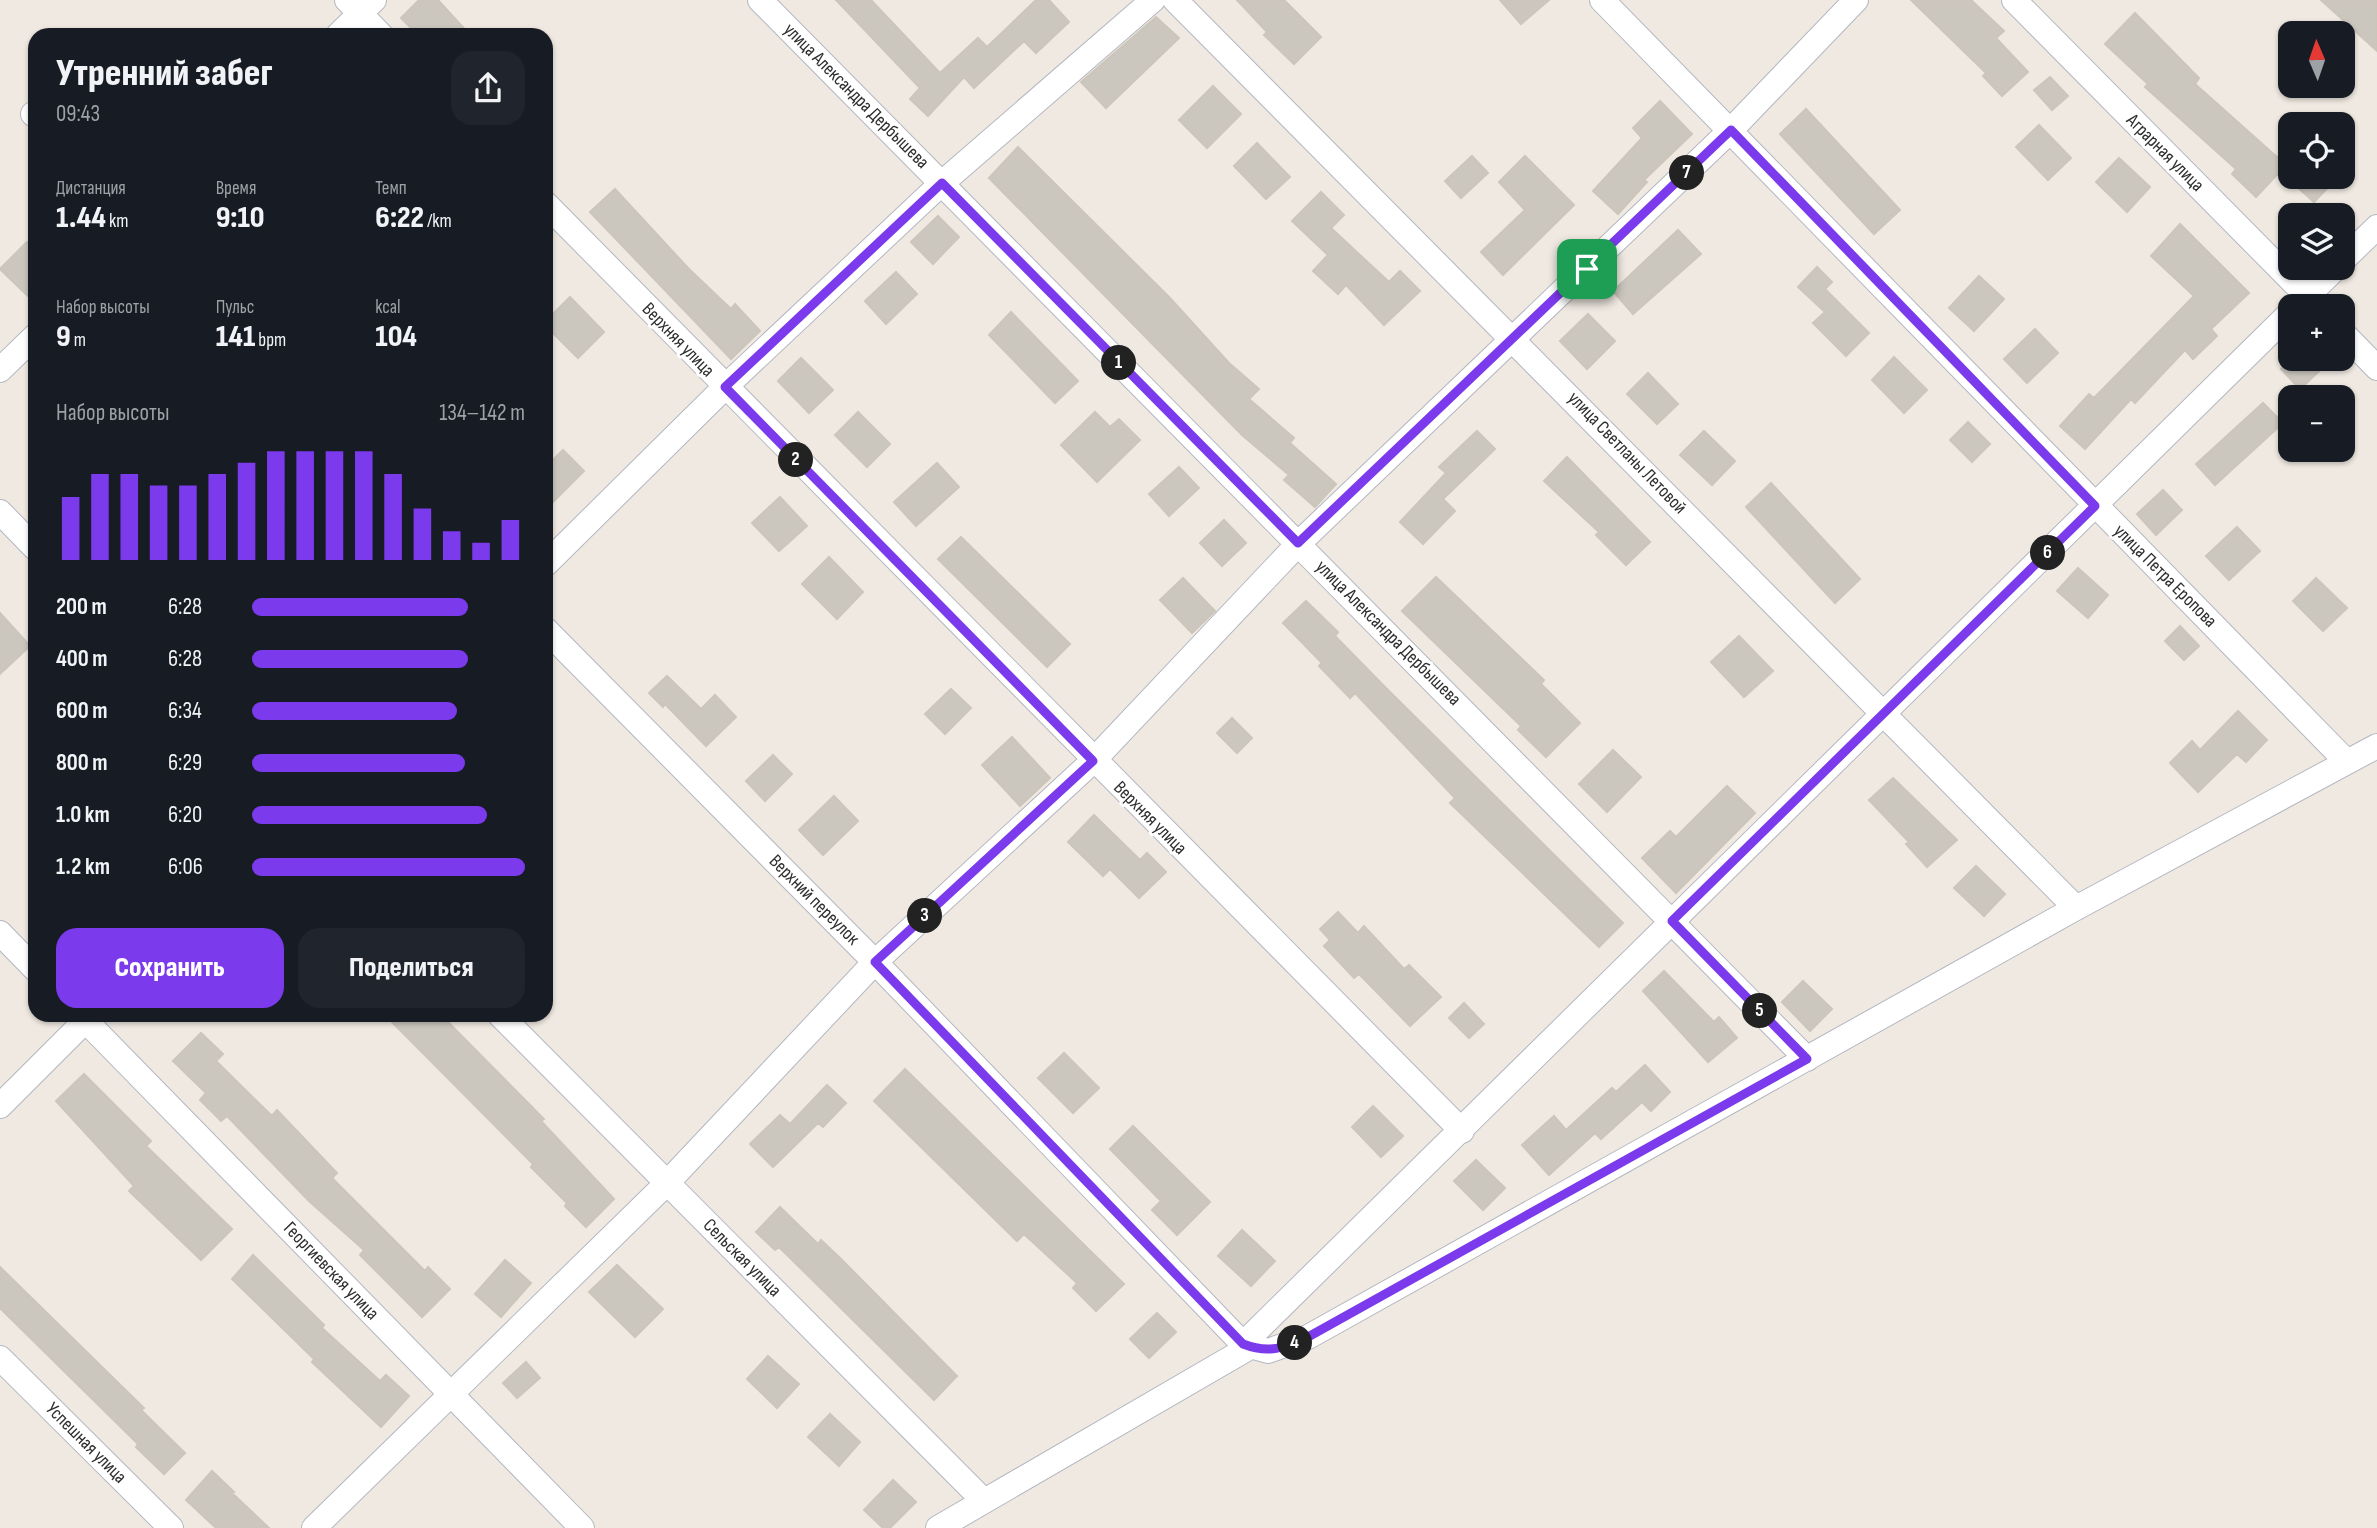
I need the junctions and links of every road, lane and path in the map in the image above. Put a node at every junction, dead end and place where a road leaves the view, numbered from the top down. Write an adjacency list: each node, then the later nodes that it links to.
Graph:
1 (760, 0): 11 (street, улица Александра Дербышева)
2 (1153, 0): 11 (street)
3 (1175, 0): 19 (street, улица Светланы Летовой)
4 (1602, 0): 10 (street, улица Петра Еропова)
5 (1856, 0): 10 (street)
6 (2014, 0): 16 (street, Аграрная улица)
7 (360, 4): 8 (street); 9 (street)
8 (343, 28)
9 (376, 28)
10 (1731, 130): 19 (street); 25 (street, улица Петра Еропова)
11 (942, 183): 24 (street); 28 (street, улица Александра Дербышева)
12 (553, 211): 24 (street, Верхняя улица)
13 (2377, 227): 14 (street)
14 (2355, 248)
15 (2325, 280): 17 (street)
16 (2293, 294)
17 (2313, 294)
18 (2278, 329): 25 (street)
19 (1514, 339): 28 (street); 31 (street, улица Светланы Летовой)
20 (28, 343): 23 (street)
21 (2355, 345): 22 (street)
22 (2377, 368)
23 (0, 370)
24 (725, 387): 29 (street); 33 (street, Верхняя улица)
25 (2095, 506): 31 (street); 34 (street, улица Петра Еропова)
26 (0, 512): 27 (street)
27 (28, 541)
28 (1298, 543): 33 (street); 36 (street, улица Александра Дербышева)
29 (553, 557)
30 (553, 637): 39 (street, Верхний переулок)
31 (1884, 715): 35 (street, улица Светланы Летовой); 36 (street)
32 (2377, 746): 34 (street)
33 (1093, 761): 39 (street); 45 (street, Верхняя улица)
34 (2347, 762): 35 (street)
35 (2076, 908): 43 (street)
36 (1672, 921): 43 (street, улица Александра Дербышева); 45 (street)
37 (0, 933): 38 (street)
38 (28, 962)
39 (875, 962): 46 (street); 47 (street, Верхний переулок)
40 (81, 1022): 44 (street)
41 (91, 1022): 49 (street, Георгиевская улица)
42 (507, 1022): 46 (street, Сельская улица)
43 (1807, 1059): 47 (street)
44 (0, 1106)
45 (1462, 1131): 47 (street)
46 (667, 1183): 49 (street); 50 (street, Сельская улица)
47 (1250, 1347): 50 (street)
48 (0, 1358): 51 (street, Успешная улица)
49 (451, 1394): 52 (street); 53 (street, Георгиевская улица)
50 (984, 1501): 54 (street)
51 (171, 1528)
52 (314, 1528)
53 (582, 1528)
54 (938, 1528)

